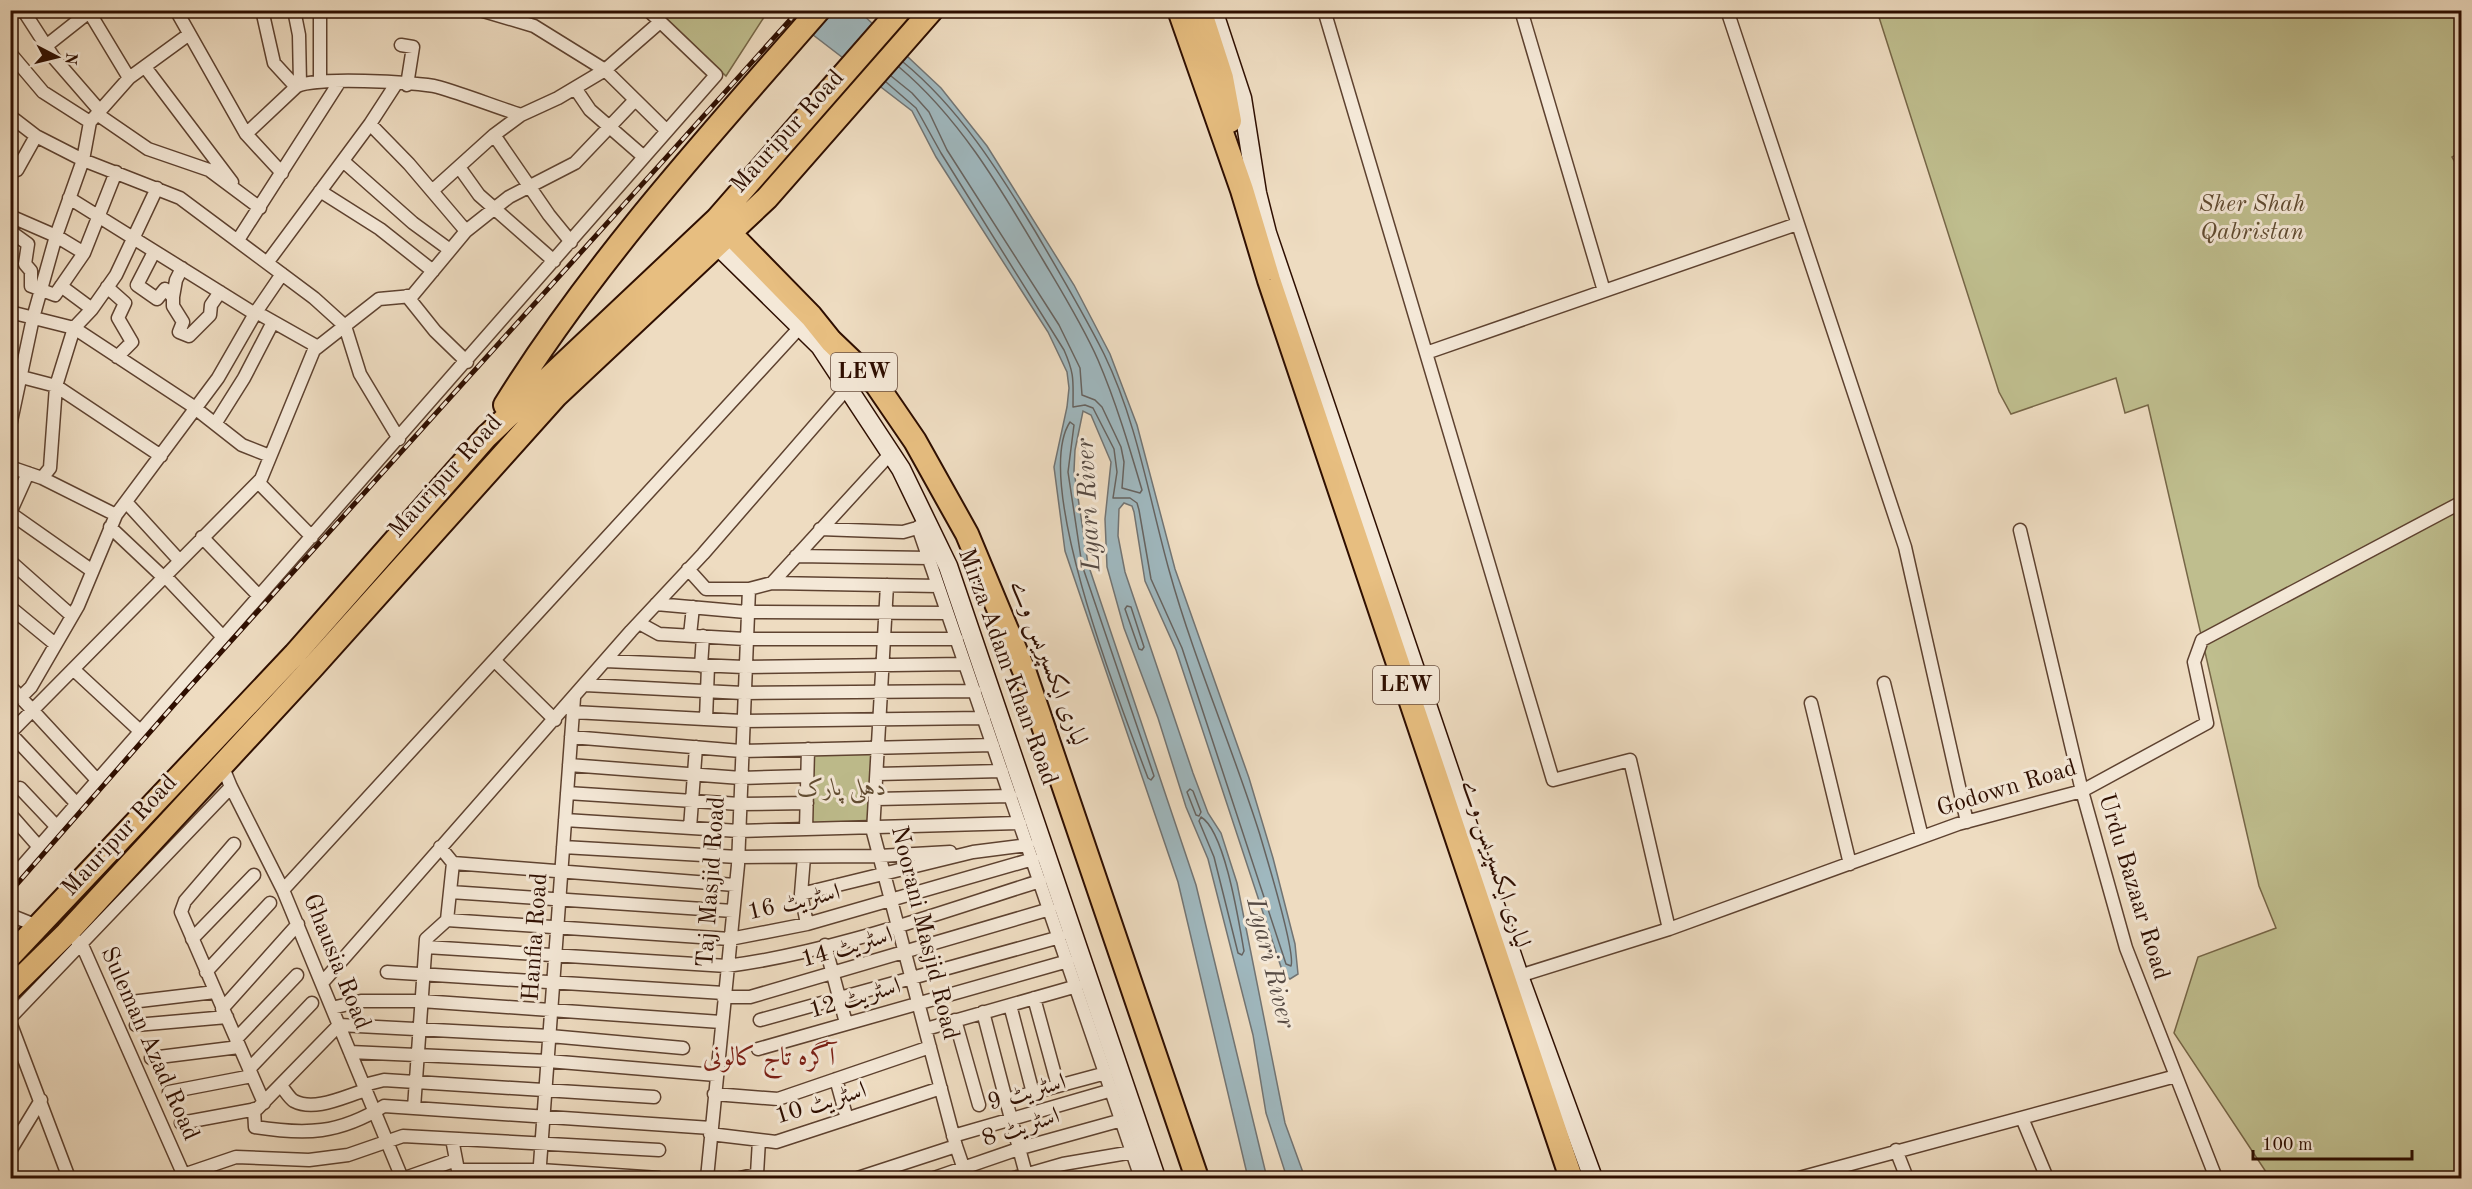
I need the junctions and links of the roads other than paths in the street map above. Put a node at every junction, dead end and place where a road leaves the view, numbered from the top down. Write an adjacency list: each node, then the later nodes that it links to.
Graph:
1 (23, 10): 21 (street)
2 (176, 10): 19 (street)
3 (262, 10): 28 (street)
4 (294, 10): 28 (street)
5 (320, 10): 26 (street)
6 (480, 10): 24 (street)
7 (648, 10): 18 (street)
8 (819, 10): 100 (highway)
9 (900, 10): 62 (highway, Mauripur Road)
10 (932, 10): 62 (highway, Mauripur Road)
11 (1179, 10): 50 (highway, LEW)
12 (1200, 10): 50 (highway, LEW)
13 (1213, 10): 255 (street)
14 (1323, 10): 91 (street)
15 (1521, 10): 78 (street)
16 (1727, 10): 59 (street)
17 (89, 11): 21 (street); 25 (street)
18 (660, 22): 24 (street); 37 (street)
19 (188, 35): 23 (street); 38 (street)
20 (401, 45): 29 (street)
21 (46, 46): 32 (street)
22 (10, 53): 32 (street)
23 (145, 67): 25 (street); 53 (street)
24 (605, 70): 30 (street); 31 (street)
25 (129, 78): 32 (street)
26 (320, 80): 27 (street); 28 (street)
27 (340, 81): 29 (street); 47 (street)
28 (298, 85): 38 (street)
29 (402, 85): 33 (street); 35 (street)
30 (574, 88): 33 (street); 36 (street)
31 (635, 100): 36 (street); 37 (street)
32 (96, 115): 42 (street); 53 (street)
33 (521, 115): 39 (street)
34 (10, 116): 40 (street)
35 (370, 124): 43 (street); 52 (street)
36 (610, 126): 41 (street); 48 (street)
37 (667, 130): 41 (street)
38 (246, 134): 47 (street)
39 (494, 135): 45 (street); 48 (street)
40 (36, 136): 42 (street); 44 (street)
41 (644, 157): 66 (street)
42 (83, 160): 46 (street); 54 (street)
43 (342, 161): 51 (street); 67 (street)
44 (10, 166)
45 (459, 167): 52 (street); 55 (street)
46 (116, 172): 49 (street); 58 (street)
47 (282, 173): 56 (street)
48 (530, 187): 55 (street); 66 (street)
49 (157, 188): 64 (street); 65 (street)
50 (1242, 190): 347 (highway, لیاری ایکسپریس وے / LEW)
51 (320, 191): 71 (street); 73 (street)
52 (432, 191): 61 (street)
53 (242, 195): 56 (street)
54 (69, 198): 58 (street); 63 (street)
55 (496, 207): 61 (street); 70 (street)
56 (260, 208): 65 (street)
57 (10, 216): 63 (street)
58 (98, 217): 64 (street); 69 (street)
59 (1797, 224): 78 (street); 197 (street)
60 (10, 231): 77 (street)
61 (466, 231): 67 (street)
62 (717, 232): 87 (street, Mirza Adam Khan Road); 95 (highway, لیاری ایکسپریس وے / LEW); 100 (highway, Mauripur Road); 177 (highway, Mauripur Road)
63 (56, 236): 69 (street); 77 (street)
64 (133, 239): 68 (street); 76 (street)
65 (238, 240): 71 (street)
66 (571, 242): 70 (street)
67 (450, 250): 73 (street)
68 (154, 252): 72 (street); 81 (street)
69 (84, 253): 75 (street)
70 (554, 261): 93 (street)
71 (267, 263): 74 (street)
72 (182, 268): 79 (street); 81 (street)
73 (433, 271): 80 (street)
74 (282, 274): 84 (street); 88 (street)
75 (61, 286): 77 (street); 82 (street)
76 (107, 287): 82 (street); 92 (street)
77 (40, 291): 85 (street)
78 (1604, 291): 91 (street)
79 (220, 292): 81 (street); 84 (street)
80 (407, 296): 88 (street); 93 (street)
81 (173, 297)
82 (92, 309): 89 (street)
83 (10, 312): 85 (street)
84 (255, 313): 86 (street); 97 (street)
85 (33, 318): 89 (street); 94 (street)
86 (273, 322): 90 (street); 98 (street)
87 (802, 325): 95 (street, Mirza Adam Khan Road); 146 (street)
88 (345, 326): 90 (street); 101 (street)
89 (74, 328): 92 (street); 96 (street)
90 (318, 346): 104 (street)
91 (1426, 353): 238 (street)
92 (117, 357): 97 (street)
93 (467, 362): 101 (street)
94 (15, 375): 96 (street); 99 (street)
95 (855, 378): 102 (street, Mirza Adam Khan Road); 122 (street); 346 (highway, لیاری ایکسپریس وے / LEW)
96 (56, 386): 103 (street); 107 (street)
97 (196, 409): 98 (street); 103 (street)
98 (215, 424): 104 (street)
99 (10, 426)
100 (486, 436): 236 (highway, Mauripur Road)
101 (399, 439): 117 (street)
102 (891, 453): 113 (street, Mirza Adam Khan Road); 114 (street)
103 (161, 456): 109 (street)
104 (270, 456): 108 (street)
105 (10, 467): 106 (street)
106 (28, 473): 107 (street); 111 (street)
107 (42, 478): 112 (street)
108 (258, 482): 116 (street); 117 (street)
109 (126, 502): 112 (street); 120 (street)
110 (2462, 502): 187 (street, Godown Road)
111 (11, 513): 123 (street)
112 (113, 521): 123 (street); 124 (street)
113 (923, 526): 114 (street); 119 (street); 345 (street, Mirza Adam Khan Road)
114 (820, 529): 118 (street)
115 (2020, 530): 187 (street, Urdu Bazaar Road)
116 (202, 537): 120 (street); 129 (street)
117 (312, 537): 129 (street)
118 (796, 556): 119 (street); 125 (street)
119 (929, 558): 127 (street)
120 (179, 560): 124 (street)
121 (10, 561): 136 (street)
122 (688, 569): 128 (street); 130 (street)
123 (91, 570): 136 (street)
124 (163, 575): 140 (street); 151 (street)
125 (772, 583): 126 (street); 128 (street)
126 (887, 585): 127 (street); 134 (street, Noorani Masjid Road)
127 (938, 586): 135 (street)
128 (749, 589): 133 (street, Taj Masjid Road)
129 (259, 596): 140 (street)
130 (656, 604): 132 (street); 137 (street)
131 (10, 607): 144 (street)
132 (693, 607): 133 (street); 138 (street)
133 (746, 612): 134 (street); 141 (street, Taj Masjid Road)
134 (886, 612): 135 (street); 142 (street, Noorani Masjid Road)
135 (947, 613): 143 (street)
136 (72, 616): 144 (street)
137 (639, 623): 138 (street); 145 (street)
138 (690, 636): 139 (street)
139 (703, 636): 141 (street); 149 (street)
140 (223, 637): 169 (street)
141 (745, 639): 142 (street); 150 (street, Taj Masjid Road)
142 (885, 639): 143 (street); 148 (street, Noorani Masjid Road)
143 (957, 639): 147 (street)
144 (55, 644): 159 (street)
145 (605, 661): 149 (street); 154 (street)
146 (495, 662): 167 (street); 223 (street)
147 (965, 664): 148 (street); 156 (street)
148 (884, 665): 150 (street); 158 (street, Noorani Masjid Road)
149 (704, 666): 150 (street); 155 (street)
150 (744, 667): 157 (street, Taj Masjid Road)
151 (72, 669): 162 (street); 169 (street)
152 (1884, 683): 204 (street)
153 (10, 686): 159 (street)
154 (585, 686): 155 (street); 160 (street)
155 (707, 691): 157 (street); 165 (street)
156 (975, 691): 158 (street); 164 (street)
157 (743, 693): 158 (street); 168 (street, Taj Masjid Road)
158 (883, 693): 166 (street, Noorani Masjid Road)
159 (20, 698): 162 (street)
160 (574, 698): 163 (street, Hanfia Road); 167 (street)
161 (1811, 703): 216 (street)
162 (32, 711): 170 (street); 184 (street)
163 (573, 712): 165 (street); 171 (street, Hanfia Road)
164 (984, 717): 166 (street); 172 (street)
165 (706, 719): 168 (street)
166 (882, 719): 168 (street); 174 (street, Noorani Masjid Road)
167 (555, 720): 207 (street)
168 (742, 721): 176 (street, Taj Masjid Road)
169 (140, 730): 184 (street)
170 (10, 733): 192 (street)
171 (571, 737): 173 (street); 178 (street, Hanfia Road)
172 (993, 745): 174 (street); 179 (street)
173 (696, 747): 176 (street); 181 (street)
174 (879, 748): 175 (street); 180 (street, Noorani Masjid Road)
175 (808, 749): 176 (street); 182 (street)
176 (741, 751): 183 (street, Taj Masjid Road)
177 (222, 765): 186 (street, Ghausia Road); 240 (highway, Mauripur Road)
178 (569, 765): 181 (street); 188 (street, Hanfia Road)
179 (1002, 771): 180 (street); 189 (street)
180 (877, 774): 190 (street, Noorani Masjid Road)
181 (693, 775): 183 (street); 191 (street)
182 (807, 776): 183 (street); 193 (street)
183 (741, 778): 194 (street, Taj Masjid Road)
184 (97, 780): 192 (street)
185 (20, 788): 199 (street)
186 (231, 788): 223 (street, Ghausia Road); 240 (street)
187 (2082, 791): 197 (street, Godown Road); 295 (street, Urdu Bazaar Road)
188 (567, 793): 191 (street); 196 (street, Hanfia Road)
189 (1011, 796): 190 (street); 198 (street)
190 (876, 799): 200 (street, Noorani Masjid Road)
191 (692, 801): 194 (street); 201 (street)
192 (76, 803): 199 (street)
193 (807, 803): 194 (street); 202 (street)
194 (740, 804): 203 (street, Taj Masjid Road)
195 (10, 814): 208 (street)
196 (565, 820): 201 (street); 209 (street, Hanfia Road)
197 (1967, 822): 204 (street, Godown Road)
198 (1020, 823): 200 (street); 206 (street)
199 (56, 826): 208 (street)
200 (874, 826): 202 (street); 210 (street, Noorani Masjid Road)
201 (690, 828): 203 (street)
202 (806, 829): 203 (street)
203 (739, 831): 213 (street, Taj Masjid Road)
204 (1922, 837): 216 (street, Godown Road)
205 (234, 844): 241 (street)
206 (1028, 845): 212 (street); 214 (street)
207 (440, 846): 215 (street); 258 (street)
208 (39, 847): 220 (street)
209 (563, 847): 213 (street); 217 (street, Hanfia Road)
210 (879, 856): 211 (street); 212 (street); 218 (street, Noorani Masjid Road)
211 (804, 857): 213 (street); 225 (street)
212 (951, 857): 218 (street)
213 (738, 858): 222 (street, Taj Masjid Road)
214 (1033, 859): 221 (street); 227 (street, اسٹریٹ 16)
215 (453, 863): 217 (street); 224 (street)
216 (1850, 864): 238 (street, Godown Road)
217 (561, 872): 222 (street); 226 (street, Hanfia Road)
218 (884, 873): 225 (street); 227 (street, Noorani Masjid Road)
219 (255, 875): 241 (street)
220 (11, 879)
221 (1040, 881): 229 (street); 235 (street)
222 (735, 885): 230 (street, Taj Masjid Road)
223 (283, 890): 233 (street, Ghausia Road)
224 (450, 892): 226 (street); 232 (street)
225 (801, 894): 234 (street)
226 (559, 901): 230 (street); 237 (street, Hanfia Road)
227 (891, 902): 234 (street, اسٹریٹ 16); 235 (street, Noorani Masjid Road)
228 (270, 903): 250 (street)
229 (1050, 909): 239 (street); 245 (street, اسٹریٹ 14)
230 (733, 910): 242 (street, Taj Masjid Road)
231 (10, 915): 236 (street)
232 (447, 920): 237 (street, اسٹریٹ 16); 244 (street)
233 (298, 924): 258 (street, Ghausia Road); 273 (street)
234 (807, 924): 242 (street, اسٹریٹ 16)
235 (897, 926): 243 (street); 245 (street, Noorani Masjid Road)
236 (40, 927): 247 (highway, Mauripur Road)
237 (558, 927): 242 (street, اسٹریٹ 16); 246 (street, Hanfia Road)
238 (1669, 929): 255 (street, Godown Road)
239 (1060, 937): 248 (street); 256 (street)
240 (75, 939): 260 (highway, Mauripur Road); 274 (street); 334 (street, Suleman Azad Road)
241 (192, 939): 250 (street)
242 (730, 939): 249 (street, Taj Masjid Road)
243 (825, 945): 249 (street); 253 (street)
244 (426, 947): 246 (street); 252 (street)
245 (906, 953): 253 (street, اسٹریٹ 14); 256 (street, Noorani Masjid Road)
246 (555, 955): 249 (street); 257 (street, Hanfia Road)
247 (10, 956)
248 (1068, 962): 259 (street); 268 (street, اسٹریٹ 12)
249 (727, 966): 262 (street, Taj Masjid Road)
250 (206, 972): 261 (street)
251 (387, 972): 252 (street, اسٹریٹ 14)
252 (423, 974): 257 (street, اسٹریٹ 14); 265 (street)
253 (833, 974): 262 (street, اسٹریٹ 14); 264 (street)
254 (297, 975): 284 (street)
255 (1519, 976): 348 (street)
256 (913, 979): 264 (street); 268 (street, Noorani Masjid Road)
257 (554, 980): 262 (street, اسٹریٹ 14); 271 (street, Hanfia Road)
258 (322, 983): 270 (street, Ghausia Road)
259 (1077, 986): 263 (street); 293 (street)
260 (10, 989)
261 (215, 992): 266 (street); 273 (street)
262 (724, 995): 277 (street, Taj Masjid Road)
263 (1034, 998): 269 (street); 299 (street)
264 (840, 999): 275 (street); 278 (street)
265 (422, 1001): 270 (street); 271 (street); 281 (street)
266 (131, 1002)
267 (312, 1003): 292 (street)
268 (920, 1003): 278 (street, اسٹریٹ 12); 282 (street, Noorani Masjid Road)
269 (1010, 1005): 272 (street); 305 (street)
270 (332, 1008): 280 (street, Ghausia Road)
271 (551, 1010): 277 (street); 283 (street, Hanfia Road)
272 (983, 1012): 276 (street); 309 (street)
273 (224, 1013): 279 (street); 284 (street)
274 (10, 1020): 308 (street)
275 (760, 1020)
276 (956, 1020): 282 (street); 310 (street)
277 (721, 1022): 294 (street, Taj Masjid Road)
278 (846, 1023): 287 (street, اسٹریٹ 12)
279 (136, 1025)
280 (339, 1025): 281 (street); 288 (street, Ghausia Road); 298 (street)
281 (420, 1029): 283 (street); 289 (street)
282 (926, 1029): 285 (street, Noorani Masjid Road)
283 (550, 1036): 286 (street); 291 (street, Hanfia Road)
284 (238, 1043): 290 (street); 292 (street)
285 (930, 1047): 296 (street); 301 (street, Noorani Masjid Road)
286 (684, 1048)
287 (758, 1048)
288 (350, 1052): 289 (street); 300 (street, Ghausia Road)
289 (418, 1055): 291 (street); 297 (street)
290 (151, 1058)
291 (548, 1061): 294 (street); 302 (street, Hanfia Road)
292 (251, 1073): 304 (street); 311 (street)
293 (1106, 1073): 299 (street); 303 (street)
294 (716, 1075): 306 (street, Taj Masjid Road)
295 (2176, 1076): 315 (street); 352 (street, Urdu Bazaar Road)
296 (836, 1079): 306 (street); 316 (street)
297 (416, 1082): 300 (street); 302 (street); 312 (street)
298 (281, 1086): 300 (street); 311 (street)
299 (1058, 1086): 305 (street)
300 (365, 1087): 313 (street, Ghausia Road)
301 (941, 1088): 316 (street, اسٹریٹ 10); 323 (street, Noorani Masjid Road)
302 (546, 1089): 307 (street); 314 (street, Hanfia Road)
303 (1112, 1090): 317 (street, اسٹریٹ 9); 318 (street)
304 (169, 1092)
305 (1033, 1093): 309 (street)
306 (714, 1094): 320 (street, Taj Masjid Road)
307 (654, 1097)
308 (41, 1100): 329 (street); 337 (street)
309 (1006, 1100): 317 (street)
310 (979, 1105)
311 (259, 1106): 313 (street, اسٹریٹ 10); 319 (street)
312 (414, 1108): 313 (street, اسٹریٹ 10); 314 (street, اسٹریٹ 10)
313 (375, 1112): 324 (street, Ghausia Road)
314 (544, 1116): 320 (street, اسٹریٹ 10); 325 (street, Hanfia Road)
315 (2022, 1118): 328 (street); 351 (street)
316 (847, 1119): 322 (street, اسٹریٹ 10)
317 (1012, 1119): 323 (street, اسٹریٹ 9); 326 (street)
318 (1122, 1120): 326 (street, اسٹریٹ 8); 330 (street)
319 (181, 1123)
320 (711, 1131): 322 (street, اسٹریٹ 10); 339 (street, Taj Masjid Road)
321 (452, 1139): 324 (street); 325 (street); 331 (street)
322 (759, 1140): 340 (street)
323 (954, 1141): 332 (street, Noorani Masjid Road); 341 (street, اسٹریٹ 9)
324 (387, 1142): 334 (street); 338 (street, Ghausia Road)
325 (542, 1143): 327 (street); 333 (street, Hanfia Road)
326 (1021, 1148): 332 (street, اسٹریٹ 8); 335 (street)
327 (659, 1150)
328 (1896, 1150): 349 (street); 350 (street)
329 (10, 1151)
330 (1133, 1152): 335 (street); 344 (street)
331 (456, 1160): 333 (street); 338 (street)
332 (965, 1173): 342 (street, اسٹریٹ 8)
333 (540, 1174): 336 (street)
334 (184, 1177)
335 (1027, 1177): 343 (street)
336 (659, 1178)
337 (69, 1179)
338 (404, 1179)
339 (707, 1179)
340 (740, 1179)
341 (858, 1179)
342 (934, 1179)
343 (1014, 1179)
344 (1141, 1179)
345 (1156, 1179)
346 (1197, 1179)
347 (1571, 1179)
348 (1593, 1179)
349 (1799, 1179)
350 (1907, 1179)
351 (2047, 1179)
352 (2216, 1179)

